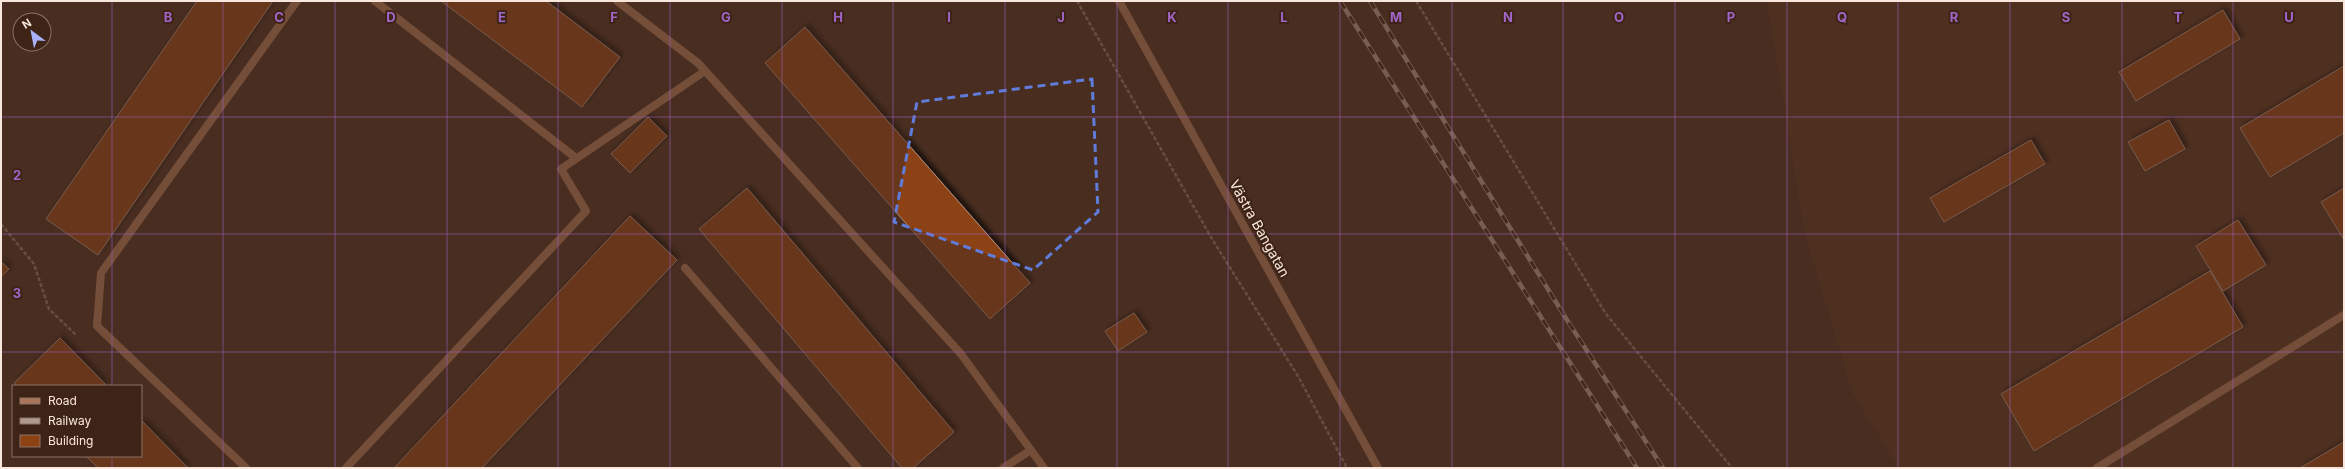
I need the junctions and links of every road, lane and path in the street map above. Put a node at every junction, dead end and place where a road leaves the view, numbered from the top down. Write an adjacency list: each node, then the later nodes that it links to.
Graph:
1 (297, 1): 14 (street)
2 (375, 1): 8 (street)
3 (617, 1): 7 (street)
4 (1077, 1): 19 (path)
5 (1119, 1): 20 (street, Västra Bangatan)
6 (1416, 1): 21 (path)
7 (705, 71): 8 (street); 13 (street)
8 (576, 158): 15 (street)
9 (1, 224): 12 (path)
10 (686, 268): 16 (street)
11 (2344, 315): 22 (street)
12 (77, 336)
13 (1031, 450): 17 (street); 18 (street)
14 (246, 468)
15 (346, 468)
16 (858, 468)
17 (1003, 468)
18 (1044, 468)
19 (1347, 468)
20 (1378, 468)
21 (1732, 468)
22 (2097, 468)

